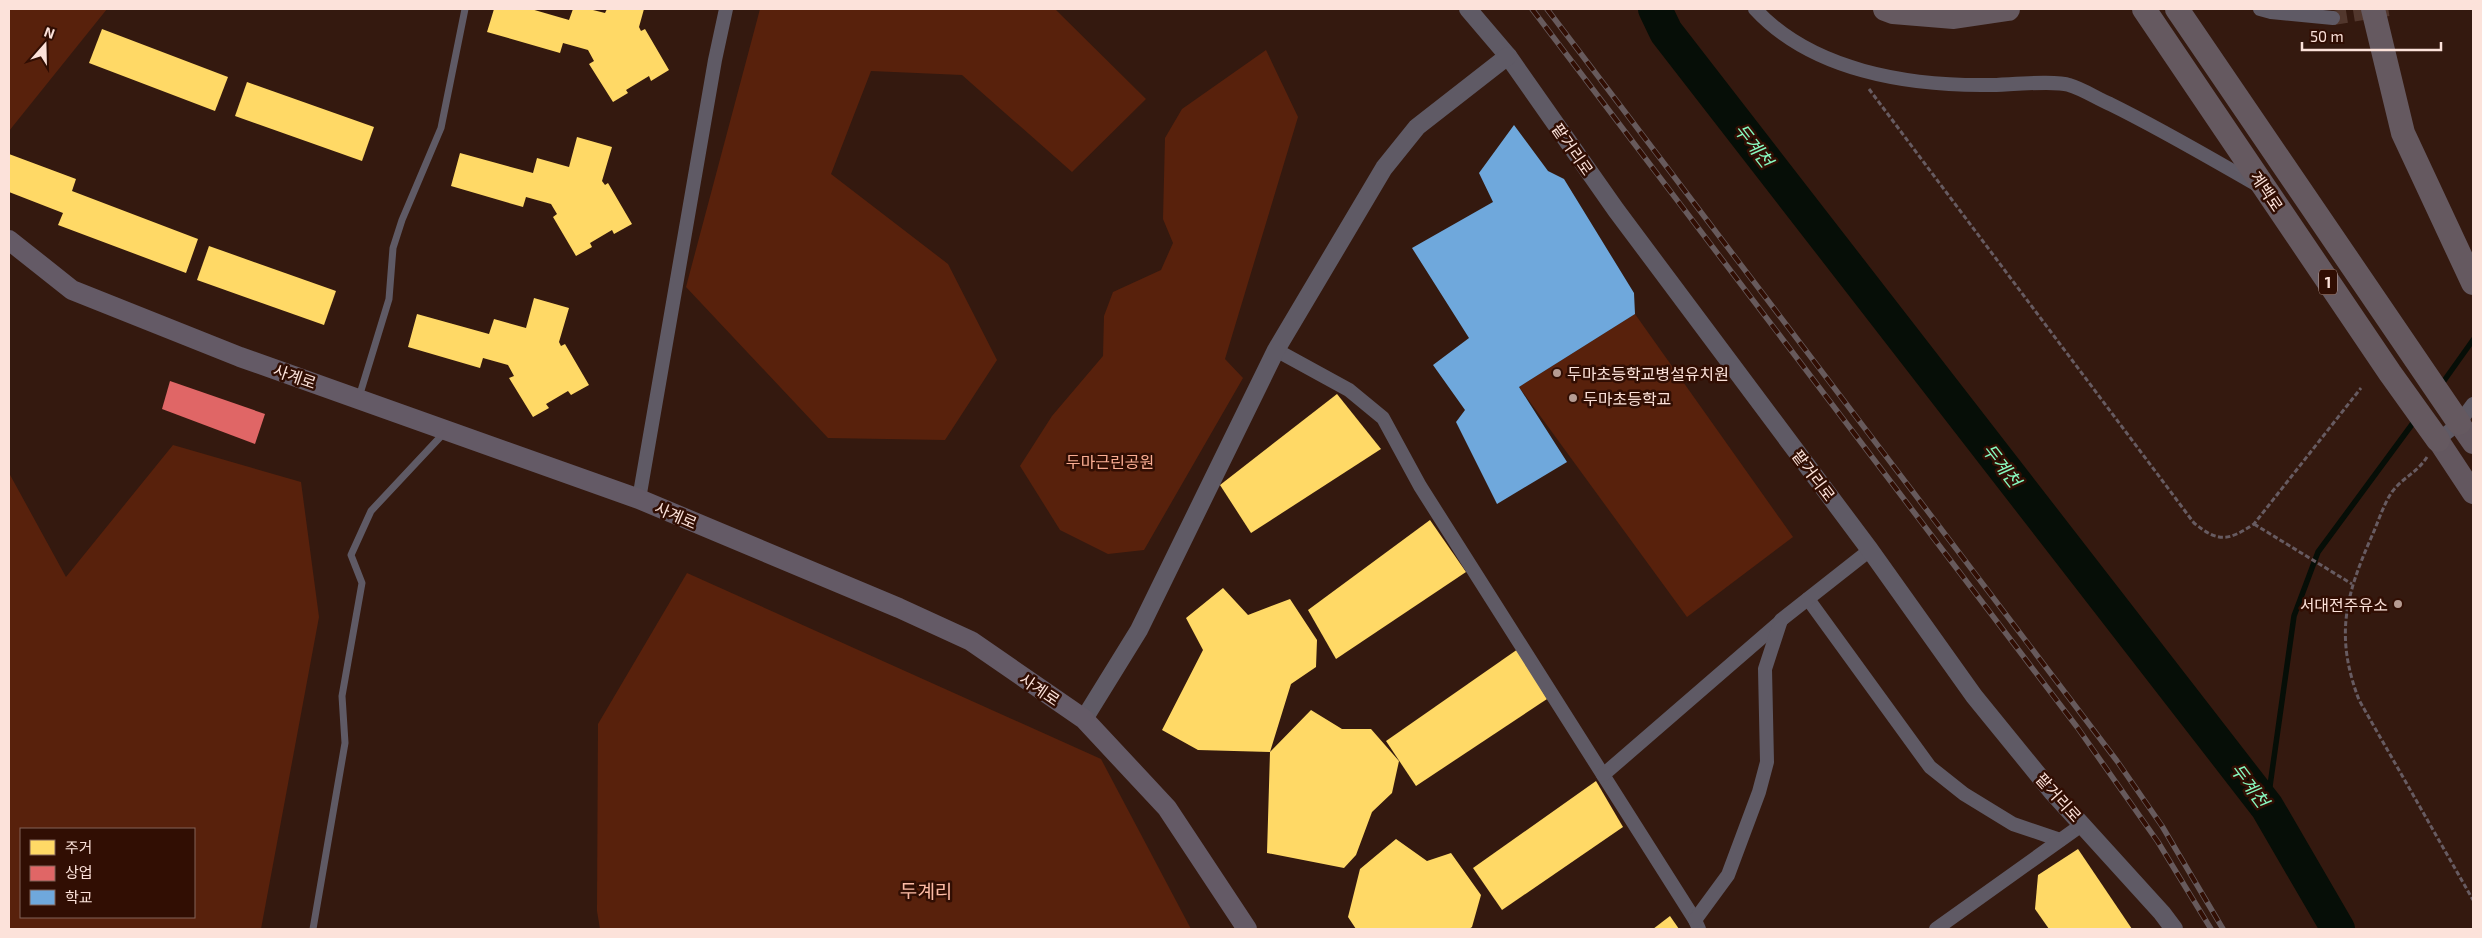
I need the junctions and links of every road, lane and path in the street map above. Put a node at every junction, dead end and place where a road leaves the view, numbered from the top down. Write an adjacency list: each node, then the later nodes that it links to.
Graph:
1 (465, 9): 21 (lane)
2 (726, 9): 27 (street)
3 (1468, 9): 13 (street, 팥거리로)
4 (1755, 9): 14 (street)
5 (1885, 9): 6 (highway)
6 (2008, 9)
7 (2131, 9): 15 (highway)
8 (2144, 9): 15 (highway, 계백로)
9 (2176, 9): 22 (highway, 계백로)
10 (2260, 9): 12 (street)
11 (2373, 9): 18 (highway)
12 (2332, 18)
13 (1508, 56): 19 (street); 29 (street, 팥거리로)
14 (1852, 67): 16 (street); 28 (path)
15 (2198, 88): 16 (highway, 계백로 / 1)
16 (2267, 191): 24 (highway, 계백로 / 1)
17 (9, 240): 21 (main road, 사계로)
18 (2473, 283)
19 (1276, 350): 33 (street); 34 (street)
20 (2360, 388): 28 (path)
21 (359, 398): 23 (main road, 사계로)
22 (2466, 413): 24 (street); 25 (main road)
23 (446, 431): 27 (main road, 사계로); 39 (lane)
24 (2438, 440): 26 (main road, 1); 30 (path)
25 (2473, 443)
26 (2473, 493)
27 (639, 499): 33 (main road, 사계로)
28 (2254, 524): 30 (path)
29 (1870, 550): 31 (street); 35 (street, 팥거리로)
30 (2352, 584): 37 (path)
31 (1808, 599): 32 (street); 36 (street)
32 (1781, 620): 34 (street); 38 (street)
33 (1084, 719): 40 (main road, 사계로)
34 (1603, 775): 38 (street)
35 (2083, 824): 36 (street); 42 (street, 팥거리로)
36 (2060, 840): 41 (street)
37 (2473, 900)
38 (1697, 925)
39 (313, 929)
40 (1247, 929)
41 (1936, 929)
42 (2174, 929)

